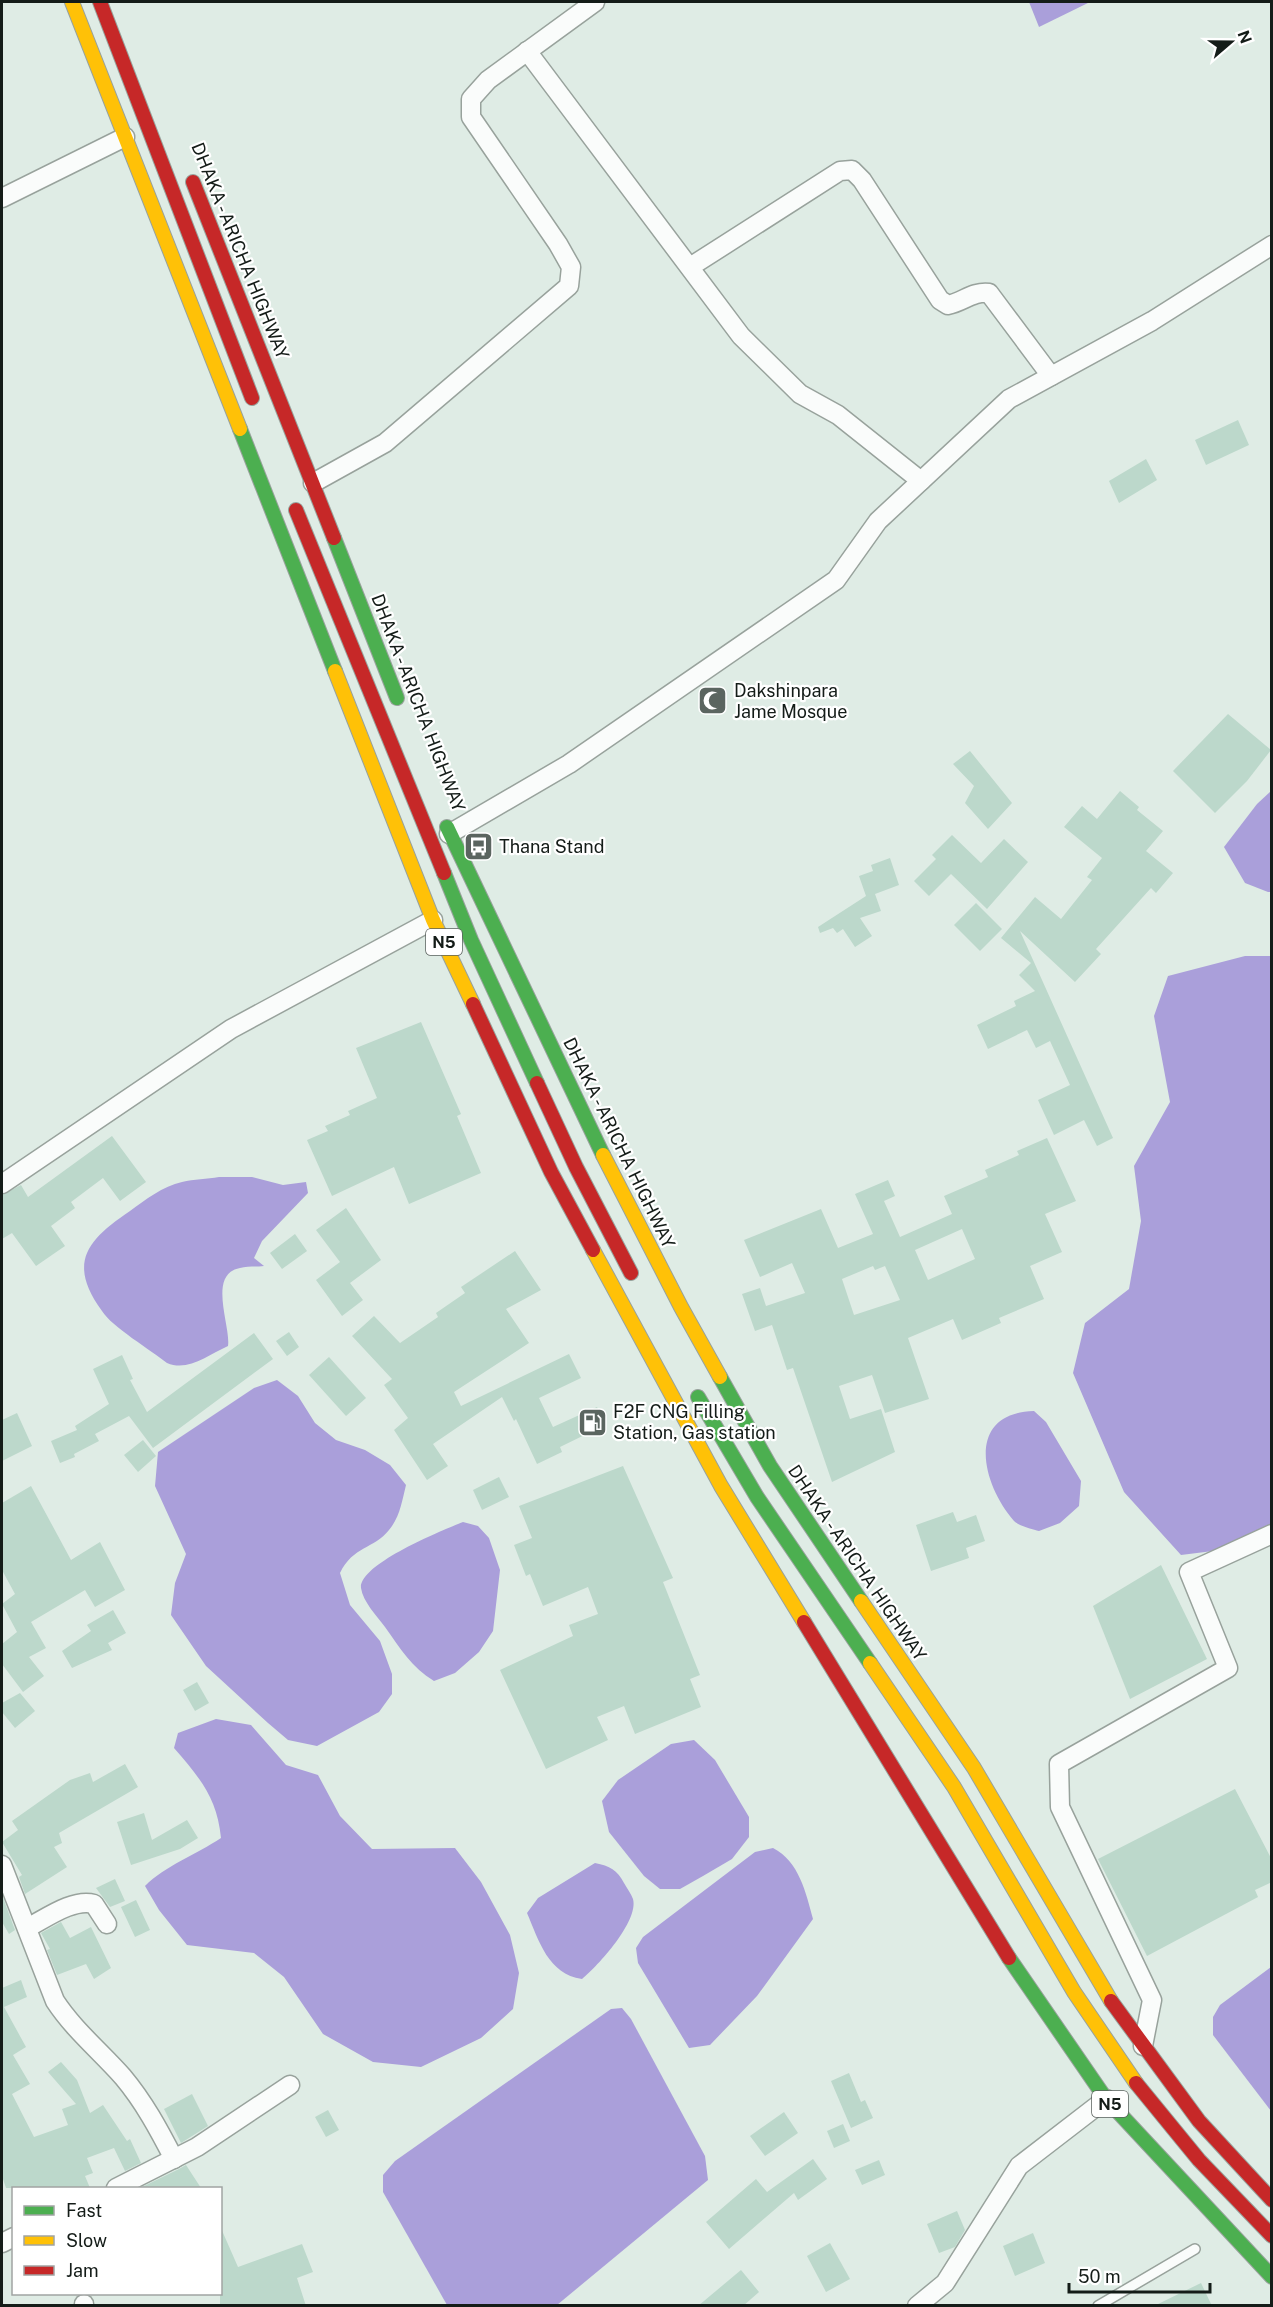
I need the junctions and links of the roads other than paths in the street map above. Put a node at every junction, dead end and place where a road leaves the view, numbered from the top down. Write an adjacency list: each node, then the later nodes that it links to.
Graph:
1 (72, 2): 5 (highway, N5)
2 (100, 2): 11 (highway)
3 (595, 2): 4 (street)
4 (527, 51): 9 (street); 13 (street)
5 (125, 137): 7 (street); 18 (highway, N5)
6 (190, 173): 13 (highway, DHAKA - ARICHA HIGHWAY)
7 (2, 196)
8 (1272, 245): 10 (street)
9 (690, 267): 10 (street); 12 (street)
10 (1052, 376): 12 (street)
11 (259, 416)
12 (921, 481): 17 (street)
13 (313, 483): 15 (highway, DHAKA - ARICHA HIGHWAY)
14 (289, 493): 20 (highway, N5)
15 (402, 713)
16 (441, 812): 17 (highway, DHAKA - ARICHA HIGHWAY)
17 (449, 834): 26 (highway, DHAKA - ARICHA HIGHWAY)
18 (433, 920): 19 (street); 28 (highway, N5)
19 (2, 1185)
20 (636, 1282)
21 (692, 1386): 32 (highway, N5)
22 (1272, 1534): 26 (street)
23 (2, 1865): 25 (street)
24 (107, 1924): 25 (street)
25 (27, 1928): 29 (street)
26 (1143, 2047): 31 (highway, DHAKA - ARICHA HIGHWAY)
27 (290, 2085): 29 (street)
28 (1106, 2099): 34 (highway, N5); 35 (street)
29 (174, 2159): 30 (street)
30 (118, 2187)
31 (1272, 2199)
32 (1272, 2236)
33 (1195, 2249): 36 (lane)
34 (1272, 2277)
35 (917, 2306)
36 (1098, 2306)

